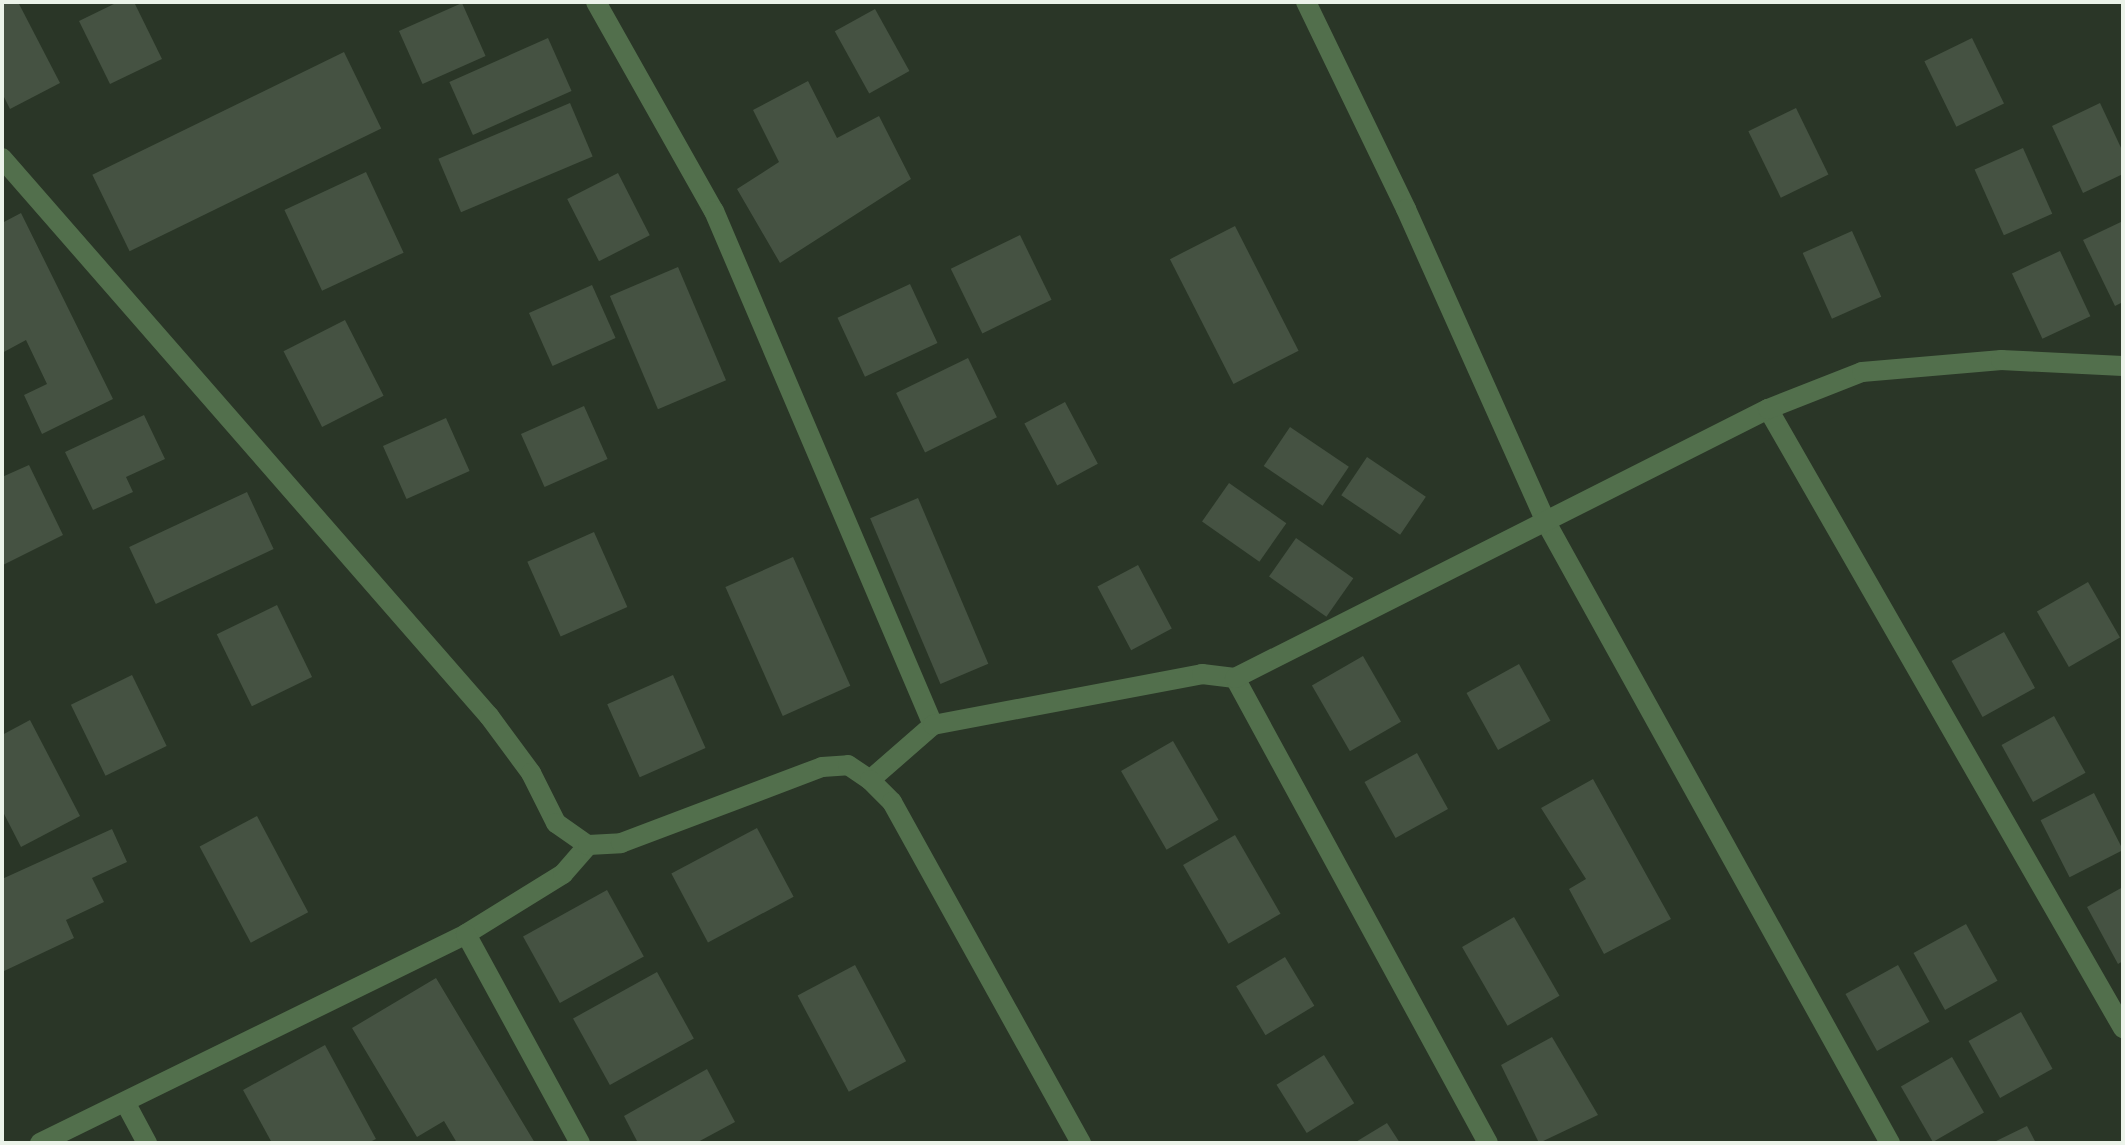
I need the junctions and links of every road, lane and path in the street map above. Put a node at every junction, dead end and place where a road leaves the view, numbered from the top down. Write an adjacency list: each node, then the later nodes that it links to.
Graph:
1 (596, 2): 8 (street)
2 (1306, 2): 6 (street)
3 (2, 158): 10 (street)
4 (2123, 366): 5 (street)
5 (1768, 409): 6 (street); 12 (street)
6 (1547, 524): 7 (street); 19 (street)
7 (1235, 678): 8 (street); 18 (street)
8 (933, 725): 9 (street)
9 (870, 780): 10 (street); 17 (street)
10 (588, 845): 11 (street)
11 (466, 934): 13 (street); 16 (street)
12 (2123, 1028)
13 (125, 1102): 14 (street); 15 (street)
14 (40, 1143)
15 (147, 1143)
16 (580, 1143)
17 (1081, 1143)
18 (1488, 1143)
19 (1890, 1143)

